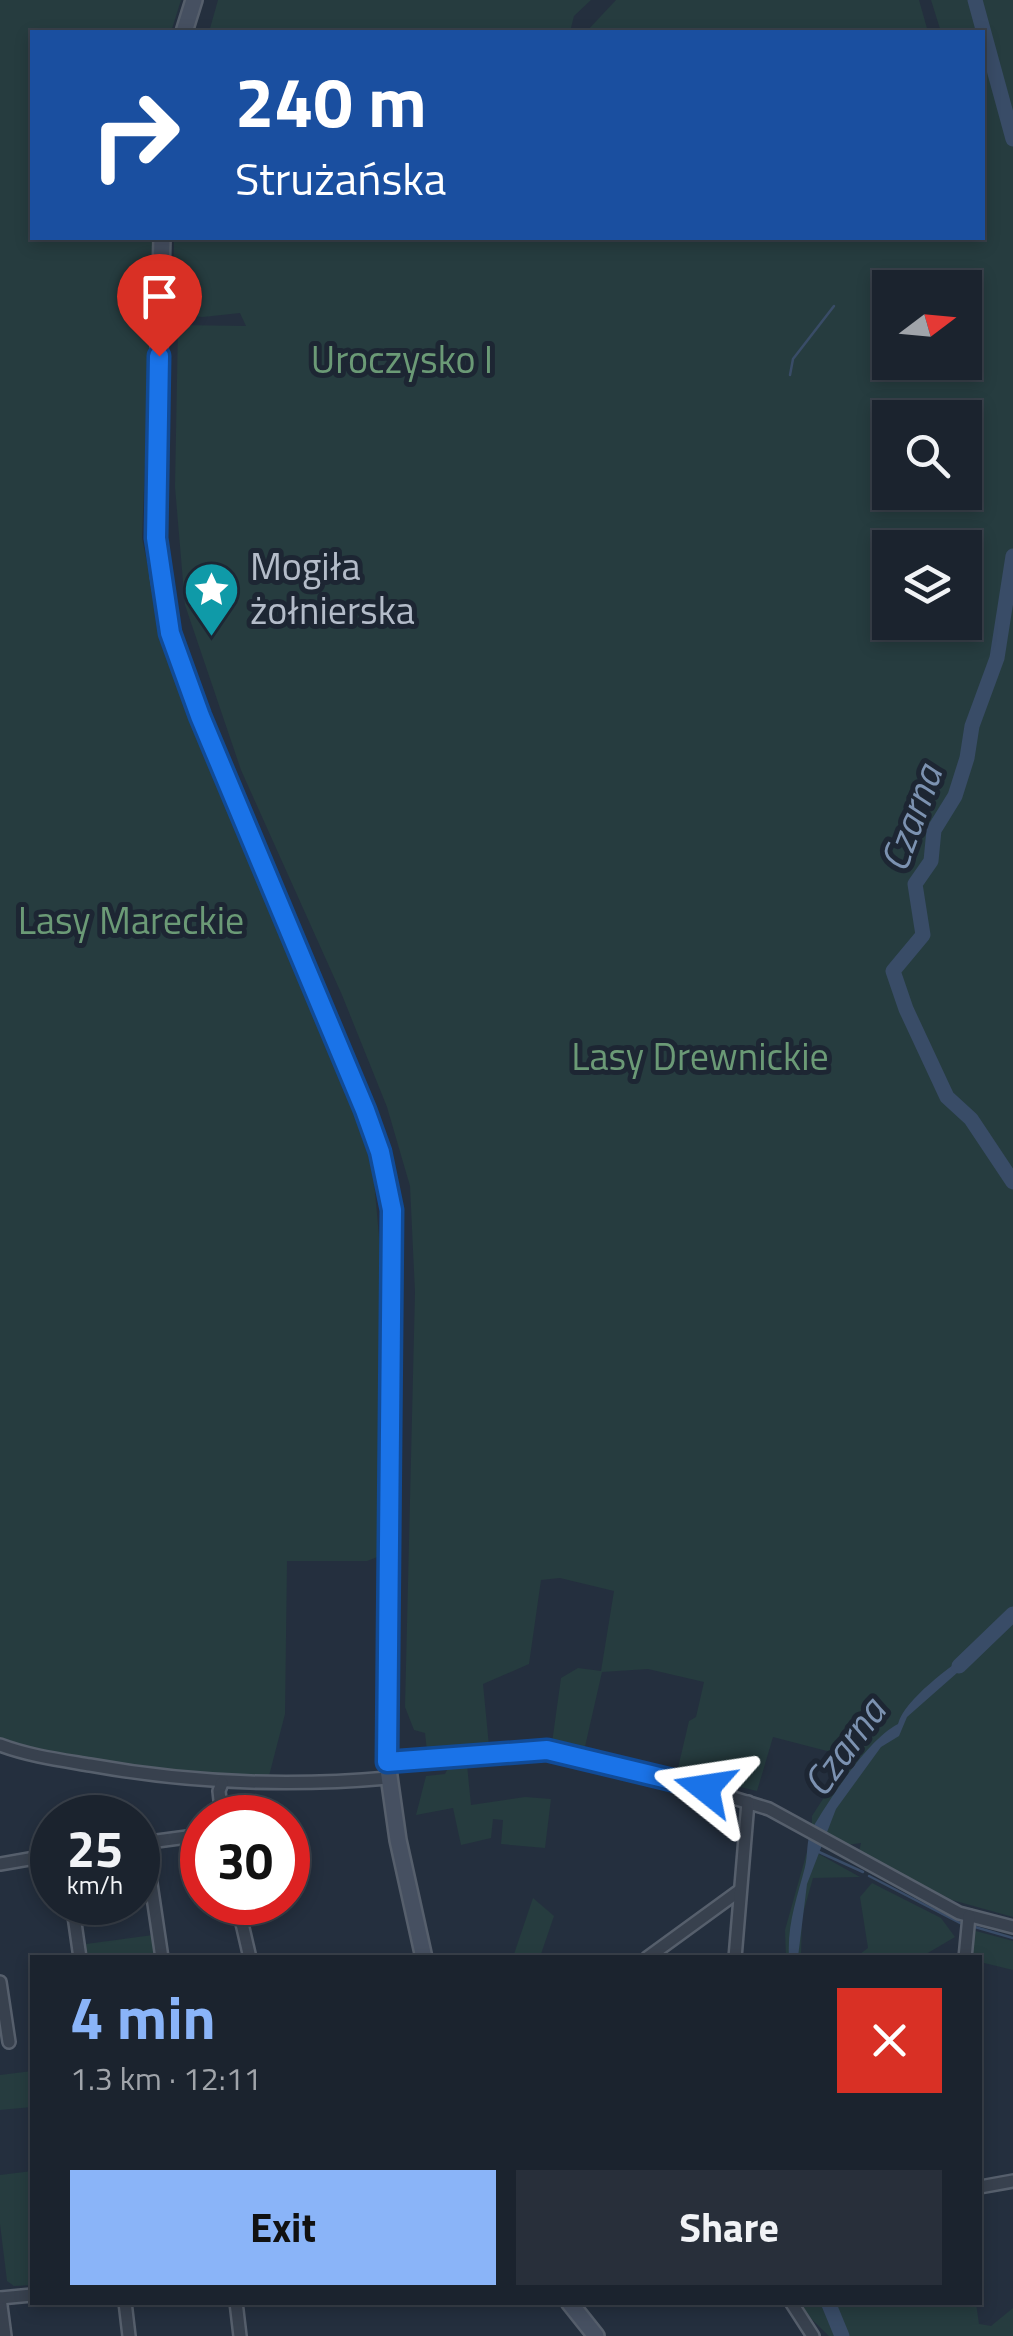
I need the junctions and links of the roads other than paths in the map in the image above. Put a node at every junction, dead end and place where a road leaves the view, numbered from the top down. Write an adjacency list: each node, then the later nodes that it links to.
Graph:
1 (194, 0): 2 (main road)
2 (185, 30)
3 (162, 240): 5 (main road)
4 (0, 1745): 6 (street)
5 (387, 1770): 6 (street); 8 (street); 20 (main road)
6 (222, 1784): 7 (street)
7 (219, 1795)
8 (748, 1802): 11 (street); 12 (street)
9 (30, 1859): 10 (street)
10 (0, 1864)
11 (740, 1891): 21 (street); 22 (street)
12 (969, 1916): 16 (street); 23 (street)
13 (75, 1925): 17 (street)
14 (156, 1925): 18 (street)
15 (243, 1925): 19 (street)
16 (1013, 1927)
17 (80, 1955)
18 (161, 1955)
19 (249, 1955)
20 (423, 1955)
21 (651, 1955)
22 (735, 1955)
23 (966, 1955)
24 (0, 1982): 25 (street)
25 (9, 2042)
26 (1013, 2181): 27 (street)
27 (982, 2187)
28 (30, 2294): 29 (street)
29 (0, 2298): 34 (street)
30 (125, 2305): 35 (street)
31 (236, 2305): 36 (street)
32 (571, 2305): 37 (main road)
33 (792, 2305): 38 (street)
34 (5, 2336)
35 (130, 2336)
36 (240, 2336)
37 (596, 2336)
38 (813, 2336)

